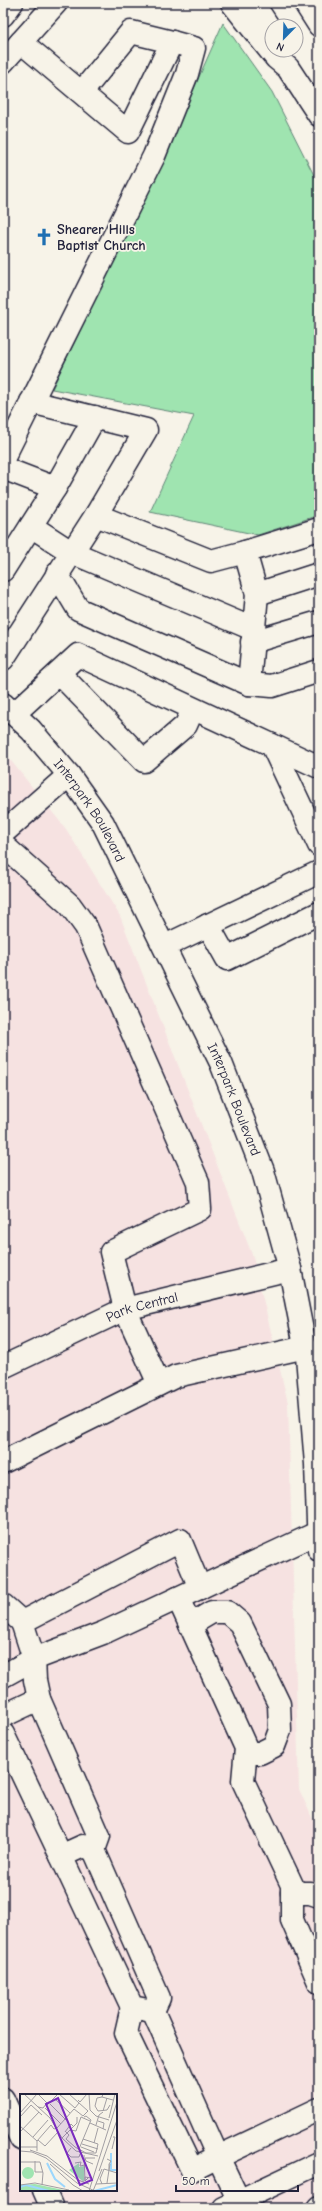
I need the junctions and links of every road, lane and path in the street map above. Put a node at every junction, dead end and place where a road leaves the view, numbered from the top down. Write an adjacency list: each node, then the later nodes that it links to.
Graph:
1 (12, 3): 6 (main road)
2 (56, 3): 9 (main road)
3 (232, 3): 11 (main road)
4 (253, 3): 7 (main road)
5 (305, 3): 8 (main road)
6 (3, 15)
7 (264, 20)
8 (319, 25)
9 (21, 42): 12 (main road); 13 (main road)
10 (172, 42): 13 (main road); 13 (main road); 15 (main road)
11 (286, 59): 14 (main road)
12 (3, 62)
13 (82, 92)
14 (319, 115)
15 (32, 402): 16 (main road); 17 (main road)
16 (95, 417): 19 (main road); 20 (main road)
17 (3, 459)
18 (3, 468): 19 (main road)
19 (55, 488): 21 (main road)
20 (96, 515): 23 (main road); 24 (main road)
21 (31, 526): 23 (main road); 25 (main road)
22 (319, 529): 24 (main road)
23 (71, 552): 26 (main road); 30 (main road)
24 (245, 552): 28 (main road)
25 (3, 570)
26 (57, 574): 31 (main road); 34 (main road)
27 (319, 574): 28 (main road)
28 (257, 594): 30 (main road)
29 (319, 622): 30 (main road)
30 (253, 636): 34 (main road)
31 (3, 659)
32 (319, 671): 34 (main road)
33 (59, 673): 35 (main road); 36 (main road); 36 (main road)
34 (249, 684)
35 (8, 709): 39 (main road, Interpark Boulevard)
36 (193, 709): 37 (main road)
37 (272, 745): 38 (main road); 42 (main road)
38 (319, 767)
39 (69, 775): 40 (main road); 46 (main road, Interpark Boulevard)
40 (3, 833)
41 (3, 845): 48 (main road)
42 (319, 845)
43 (319, 872): 45 (main road)
44 (319, 913): 45 (main road)
45 (208, 925): 46 (main road)
46 (165, 946): 47 (main road, Interpark Boulevard)
47 (290, 1269): 48 (main road, Park Central); 49 (main road, Interpark Boulevard)
48 (125, 1309): 50 (main road, Park Central); 51 (main road)
49 (306, 1346): 51 (main road); 52 (main road, Interpark Boulevard)
50 (6, 1360)
51 (159, 1384): 53 (main road)
52 (316, 1434): 54 (main road, Interpark Boulevard)
53 (3, 1462)
54 (319, 1538): 55 (main road)
55 (200, 1588): 56 (main road); 58 (main road)
56 (178, 1598): 59 (main road); 60 (main road)
57 (3, 1605): 58 (main road)
58 (22, 1622): 60 (main road)
59 (190, 1625): 65 (main road); 65 (main road)
60 (34, 1659): 61 (main road); 62 (main road)
61 (3, 1676)
62 (39, 1699): 63 (main road); 66 (main road)
63 (3, 1716)
64 (3, 1734): 67 (main road)
65 (246, 1753): 68 (main road)
66 (94, 1850): 67 (main road); 71 (main road)
67 (62, 1856): 71 (main road)
68 (292, 1893): 69 (main road); 70 (main road)
69 (319, 1896)
70 (319, 1982)
71 (142, 2009): 75 (main road); 75 (main road)
72 (3, 2099): 74 (main road)
73 (319, 2109): 75 (main road)
74 (20, 2137)
75 (218, 2157): 78 (main road)
76 (319, 2162): 78 (main road)
77 (44, 2191): 79 (main road)
78 (231, 2204)
79 (52, 2208)

